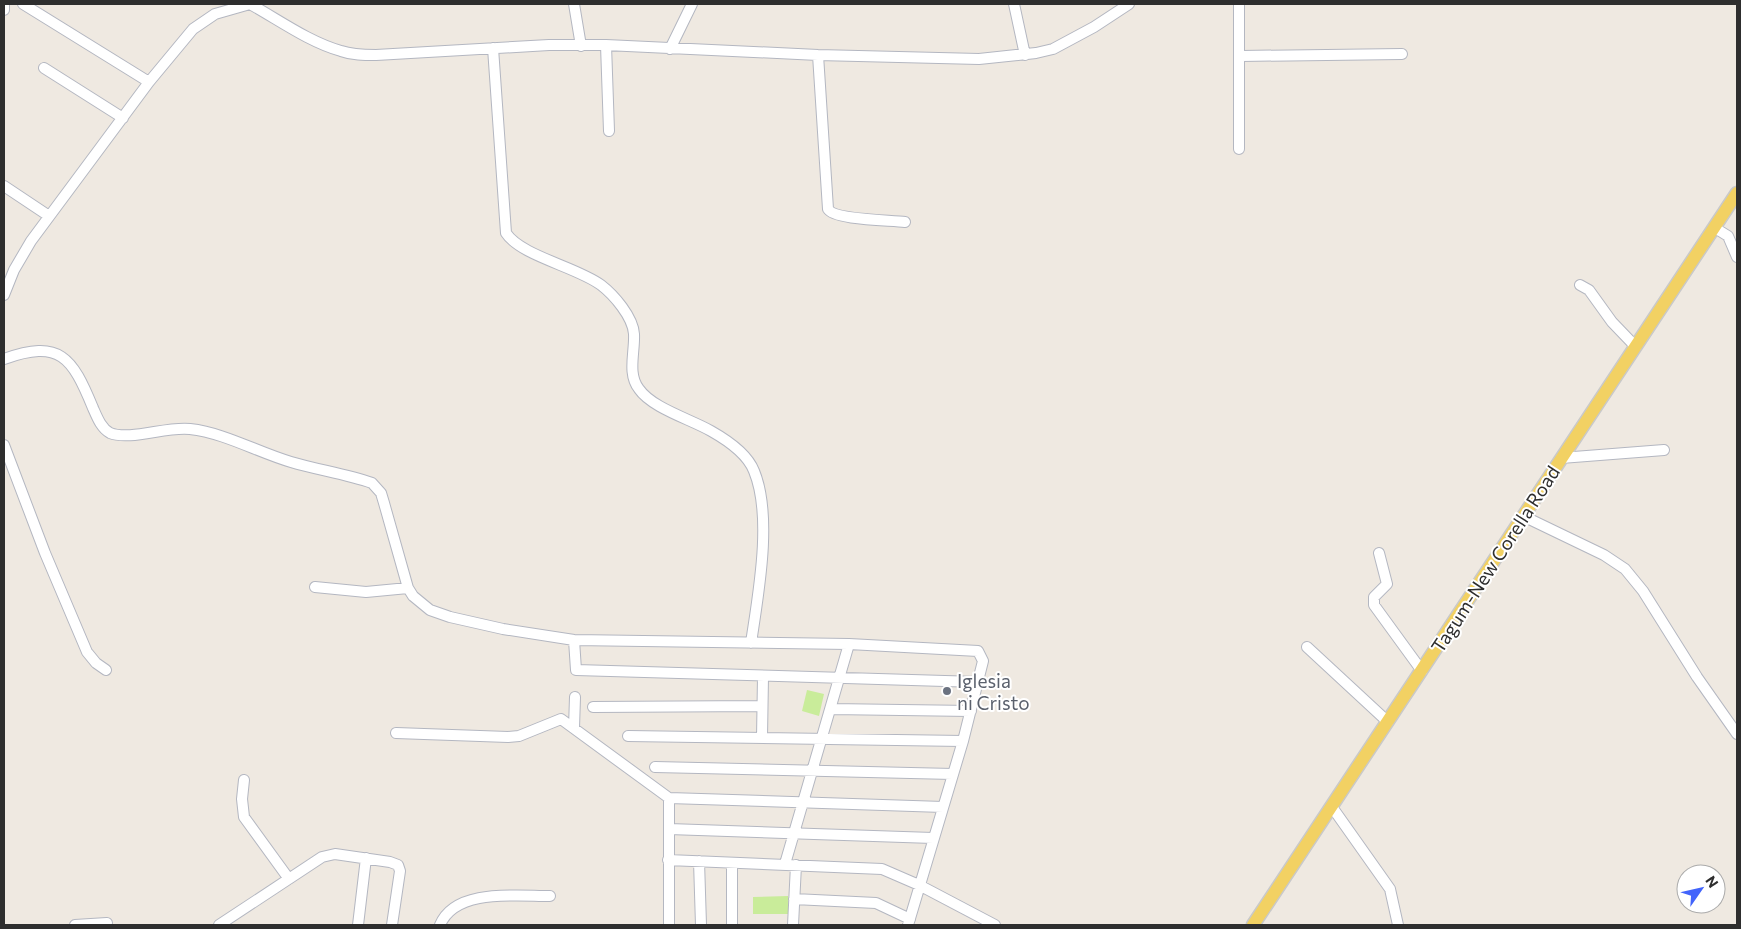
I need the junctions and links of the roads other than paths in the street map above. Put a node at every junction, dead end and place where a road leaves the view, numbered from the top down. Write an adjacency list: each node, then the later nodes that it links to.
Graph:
1 (4, 4): 9 (street)
2 (23, 4): 19 (street)
3 (250, 4): 12 (street); 19 (street)
4 (574, 4): 11 (street)
5 (692, 4): 13 (street)
6 (1014, 4): 14 (street)
7 (1129, 4): 14 (street)
8 (1239, 4): 17 (street)
9 (4, 10)
10 (606, 45): 11 (street); 13 (street); 21 (street)
11 (581, 46): 12 (street)
12 (494, 48): 41 (street)
13 (670, 49): 16 (street)
14 (1025, 54): 16 (street)
15 (1402, 54): 17 (street)
16 (818, 55): 26 (street)
17 (1240, 56): 22 (street)
18 (44, 68): 20 (street)
19 (149, 82): 20 (street)
20 (123, 118): 25 (street)
21 (609, 131)
22 (1239, 149)
23 (4, 186): 25 (street)
24 (1737, 193): 27 (main road, Tagum-New Corella Road)
25 (49, 216): 30 (street)
26 (905, 222)
27 (1715, 228): 28 (street); 31 (main road, Tagum-New Corella Road)
28 (1737, 257)
29 (1580, 285): 31 (street)
30 (4, 295)
31 (1636, 347): 35 (main road, Tagum-New Corella Road)
32 (4, 359): 39 (street)
33 (4, 445): 44 (street)
34 (1664, 450): 35 (street)
35 (1561, 458): 36 (main road, Tagum-New Corella Road)
36 (1523, 516): 45 (main road, Tagum-New Corella Road); 57 (street)
37 (1379, 553): 45 (street)
38 (315, 587): 39 (street)
39 (408, 588): 40 (street)
40 (574, 640): 41 (street); 46 (street)
41 (751, 643): 42 (street)
42 (850, 644): 47 (street); 48 (street)
43 (1307, 648): 54 (street)
44 (106, 670)
45 (1422, 671): 54 (main road, Tagum-New Corella Road)
46 (762, 677): 47 (street); 50 (street)
47 (839, 679): 48 (street); 52 (street)
48 (978, 682): 53 (street)
49 (575, 697): 55 (street)
50 (762, 706): 51 (street); 59 (street)
51 (593, 707)
52 (831, 709): 53 (street); 60 (street)
53 (971, 711): 61 (street)
54 (1388, 722): 69 (main road, Tagum-New Corella Road)
55 (574, 728): 56 (street); 66 (street)
56 (396, 733)
57 (1737, 734)
58 (628, 736): 59 (street)
59 (762, 737): 60 (street)
60 (822, 738): 61 (street); 63 (street)
61 (963, 741): 64 (street)
62 (655, 766): 63 (street)
63 (813, 771): 64 (street); 67 (street)
64 (953, 774): 68 (street)
65 (244, 780): 78 (street)
66 (669, 798): 67 (street); 70 (street)
67 (804, 802): 68 (street); 71 (street)
68 (944, 806): 72 (street)
69 (1332, 806): 94 (main road, Tagum-New Corella Road); 95 (street)
70 (669, 830): 71 (street); 74 (street)
71 (794, 833): 72 (street); 77 (street)
72 (933, 838): 79 (street)
73 (366, 858): 78 (street); 86 (street); 87 (street)
74 (668, 860): 75 (street); 89 (street)
75 (699, 861): 76 (street); 90 (street)
76 (732, 863): 77 (street); 91 (street)
77 (791, 865): 79 (street); 81 (street)
78 (289, 879): 85 (street)
79 (919, 885): 82 (street); 93 (street)
80 (550, 896): 88 (street)
81 (794, 899): 82 (street); 92 (street)
82 (908, 922)
83 (107, 923): 84 (street)
84 (75, 925)
85 (219, 925)
86 (358, 925)
87 (392, 925)
88 (440, 925)
89 (669, 925)
90 (701, 925)
91 (732, 925)
92 (793, 925)
93 (995, 925)
94 (1253, 925)
95 (1398, 925)

